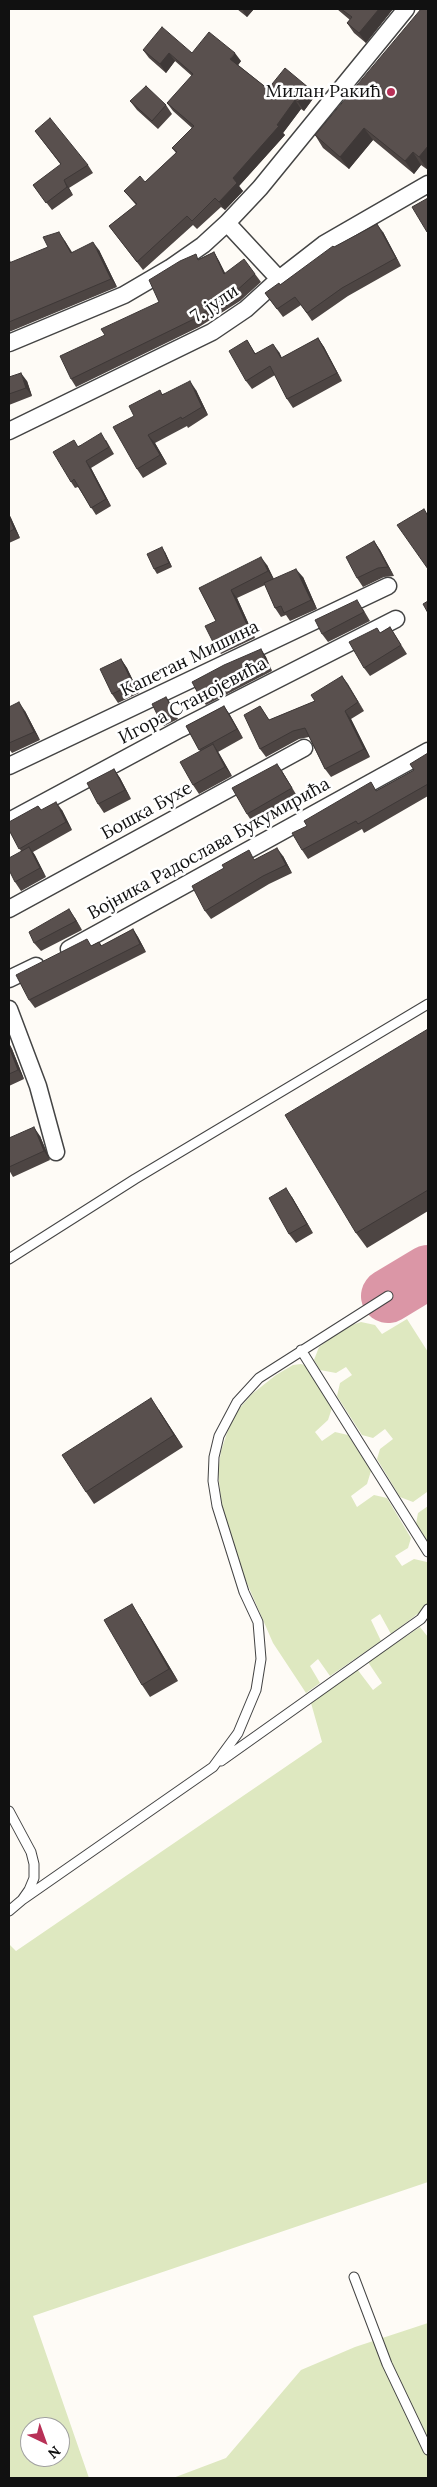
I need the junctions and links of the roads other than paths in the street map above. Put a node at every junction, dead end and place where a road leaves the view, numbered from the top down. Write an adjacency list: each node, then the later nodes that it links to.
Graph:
1 (406, 9): 3 (street)
2 (428, 184): 4 (street, 7. јули)
3 (227, 223): 4 (street); 5 (street)
4 (279, 279): 6 (street, 7. јули)
5 (9, 343)
6 (9, 431)
7 (388, 586): 11 (street, Капетан Мишина)
8 (396, 619): 12 (street, Игора Станојевића)
9 (304, 748): 13 (street, Бошка Бухе)
10 (428, 751): 14 (street, Војника Радослава Букумирића)
11 (9, 766)
12 (9, 821)
13 (9, 908)
14 (9, 979)
15 (428, 1004): 18 (lane)
16 (9, 1010): 17 (street)
17 (56, 1152)
18 (9, 1259)
19 (388, 1296): 20 (lane)
20 (301, 1350): 21 (lane); 23 (lane)
21 (428, 1552)
22 (428, 1609): 23 (lane)
23 (213, 1766): 25 (lane)
24 (9, 1810): 25 (lane)
25 (22, 1900): 26 (lane)
26 (9, 1911)
27 (354, 2277): 28 (lane)
28 (428, 2450)

